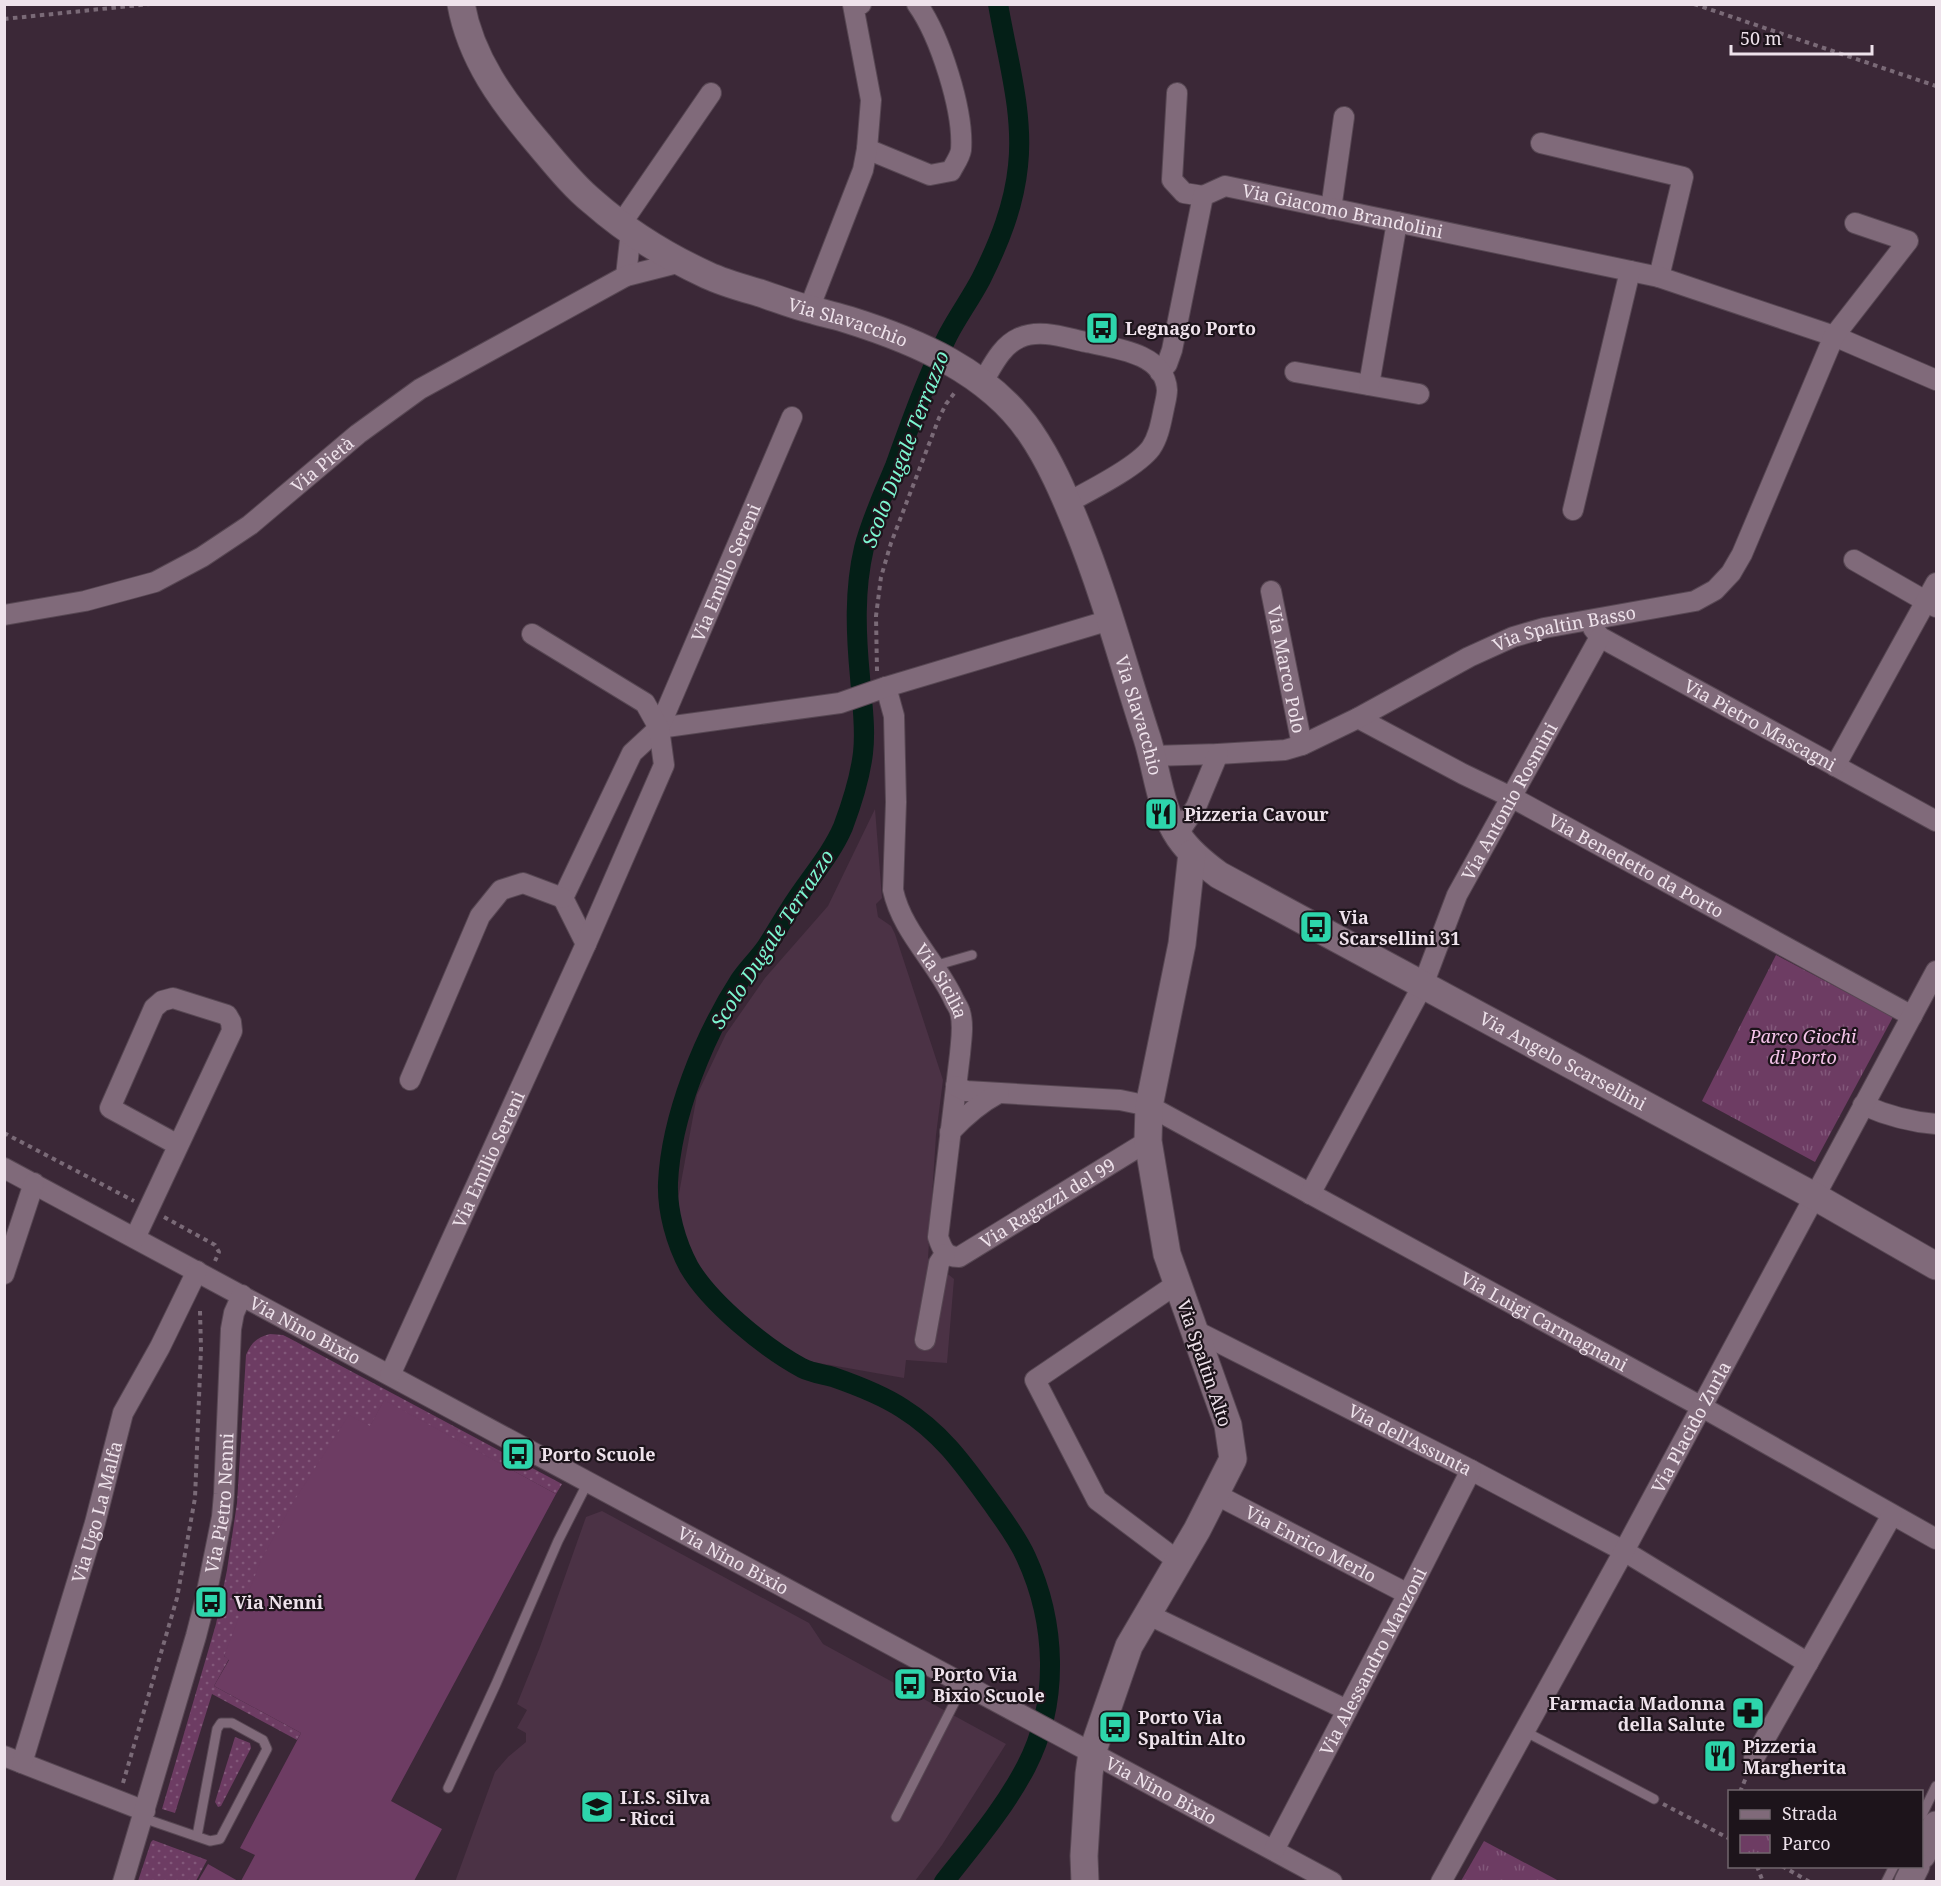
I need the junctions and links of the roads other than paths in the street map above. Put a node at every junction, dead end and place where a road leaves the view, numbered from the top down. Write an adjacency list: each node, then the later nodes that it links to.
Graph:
1 (461, 4): 13 (street, Via Slavacchio)
2 (861, 4): 8 (street)
3 (917, 4): 8 (street)
4 (711, 93): 13 (street)
5 (1177, 93): 9 (street)
6 (1344, 117): 10 (street)
7 (1541, 143): 17 (street)
8 (867, 149): 18 (street)
9 (1203, 196): 10 (street, Via Giacomo Brandolini); 20 (street)
10 (1331, 208): 11 (street, Via Giacomo Brandolini)
11 (1397, 222): 15 (street, Via Giacomo Brandolini); 24 (street)
12 (1855, 223): 19 (street, Via Spaltin Basso)
13 (626, 228): 14 (street, Via Slavacchio); 16 (street)
14 (681, 262): 16 (street, Via Pietà); 18 (street, Via Slavacchio)
15 (1630, 271): 17 (street, Via Giacomo Brandolini); 28 (street)
16 (626, 276): 33 (street, Via Pietà)
17 (1659, 277): 19 (street, Via Giacomo Brandolini)
18 (809, 309): 22 (street, Via Slavacchio)
19 (1834, 336): 23 (street, Via Giacomo Brandolini); 35 (street, Via Spaltin Basso)
20 (1160, 372): 22 (street); 27 (street)
21 (1295, 372): 24 (street)
22 (966, 378): 27 (street, Via Slavacchio)
23 (1936, 380)
24 (1369, 385): 25 (street)
25 (1419, 394)
26 (792, 417): 40 (street, Via Emilio Sereni)
27 (1067, 503): 34 (street, Via Slavacchio)
28 (1573, 510)
29 (1854, 560): 32 (street)
30 (1936, 583): 32 (street)
31 (1270, 591): 41 (street, Via Marco Polo)
32 (1932, 604): 44 (street)
33 (4, 615)
34 (1110, 620): 38 (street); 43 (street, Via Slavacchio)
35 (1587, 622): 37 (street, Via Pietro Mascagni); 39 (street, Via Spaltin Basso)
36 (532, 634): 40 (street)
37 (1600, 637): 44 (street, Via Pietro Mascagni); 45 (street, Via Antonio Rosmini)
38 (880, 689): 40 (street); 51 (street, Via Sicilia)
39 (1358, 718): 41 (street, Via Spaltin Basso); 45 (street, Via Benedetto da Porto)
40 (659, 728): 48 (street, Via Emilio Sereni); 49 (street, Via Emilio Sereni)
41 (1302, 745): 42 (street, Via Spaltin Basso)
42 (1218, 754): 43 (street, Via Spaltin Basso); 47 (street)
43 (1152, 756): 47 (street, Via Slavacchio)
44 (1835, 766): 46 (street, Via Pietro Mascagni)
45 (1513, 798): 53 (street, Via Antonio Rosmini); 55 (street, Via Benedetto da Porto)
46 (1936, 821)
47 (1184, 844): 53 (street, Via Angelo Scarsellini); 60 (street, Via Spaltin Alto)
48 (563, 898): 49 (street); 56 (street)
49 (586, 944): 78 (street, Via Emilio Sereni)
50 (972, 954): 51 (lane)
51 (934, 966): 57 (street, Via Sicilia)
52 (1936, 971): 54 (street, Via Placido Zurla)
53 (1423, 985): 67 (street, Via Antonio Rosmini); 68 (street, Via Angelo Scarsellini)
54 (1930, 996): 55 (street, Via Placido Zurla)
55 (1912, 1016): 59 (street, Via Placido Zurla)
56 (410, 1080)
57 (956, 1086): 58 (street); 62 (street)
58 (999, 1093): 60 (street); 62 (street)
59 (1863, 1105): 61 (street); 68 (street, Via Placido Zurla)
60 (1149, 1106): 63 (street, Via Spaltin Alto); 67 (street, Via Luigi Carmagnani)
61 (1936, 1124)
62 (950, 1132): 70 (street)
63 (1148, 1141): 70 (street, Via Ragazzi del 99); 74 (street, Via Spaltin Alto)
64 (178, 1145): 64 (street); 69 (street)
65 (4, 1168): 66 (street, Via Nino Bixio)
66 (34, 1184): 69 (street, Via Nino Bixio); 73 (street)
67 (1310, 1194): 79 (street, Via Luigi Carmagnani)
68 (1814, 1196): 71 (street, Via Angelo Scarsellini); 79 (street, Via Placido Zurla)
69 (135, 1238): 72 (street, Via Nino Bixio)
70 (945, 1254): 77 (street)
71 (1936, 1266)
72 (205, 1269): 75 (street, Via Nino Bixio); 95 (street, Via Ugo La Malfa)
73 (4, 1274)
74 (1178, 1283): 76 (street, Via Spaltin Alto); 86 (street)
75 (242, 1295): 78 (street, Via Nino Bixio); 100 (street, Via Pietro Nenni)
76 (1196, 1331): 80 (street, Via dell'Assunta); 82 (street, Via Spaltin Alto)
77 (925, 1340)
78 (390, 1375): 81 (street, Via Nino Bixio)
79 (1702, 1407): 83 (street, Via Luigi Carmagnani); 85 (street, Via Placido Zurla)
80 (1471, 1470): 85 (street, Via dell'Assunta); 87 (street, Via Alessandro Manzoni)
81 (588, 1482): 90 (street, Via Nino Bixio); 96 (lane)
82 (1215, 1494): 86 (street, Via Spaltin Alto); 87 (street, Via Enrico Merlo)
83 (1892, 1515): 84 (street, Via Luigi Carmagnani); 89 (street)
84 (1936, 1539)
85 (1623, 1551): 89 (street, Via dell'Assunta); 92 (street, Via Placido Zurla)
86 (1178, 1561): 88 (street, Via Spaltin Alto)
87 (1408, 1594): 91 (street, Via Alessandro Manzoni)
88 (1147, 1614): 91 (street); 93 (street, Via Spaltin Alto)
89 (1808, 1663): 94 (street)
90 (964, 1684): 93 (street, Via Nino Bixio); 101 (lane)
91 (1347, 1710): 104 (street, Via Alessandro Manzoni)
92 (1524, 1731): 98 (lane); 109 (street, Via Placido Zurla)
93 (1092, 1753): 104 (street, Via Nino Bixio); 107 (street, Via Spaltin Alto)
94 (1754, 1758)
95 (13, 1760): 100 (street)
96 (448, 1788)
97 (1936, 1788): 99 (lane)
98 (1654, 1799)
99 (1923, 1813)
100 (144, 1815): 103 (lane); 106 (street, Via Pietro Nenni)
101 (896, 1817)
102 (1936, 1825): 105 (street)
103 (197, 1836): 103 (lane)
104 (1274, 1850): 108 (street, Via Nino Bixio)
105 (1923, 1853)
106 (123, 1881)
107 (1085, 1881)
108 (1332, 1881)
109 (1441, 1881)

